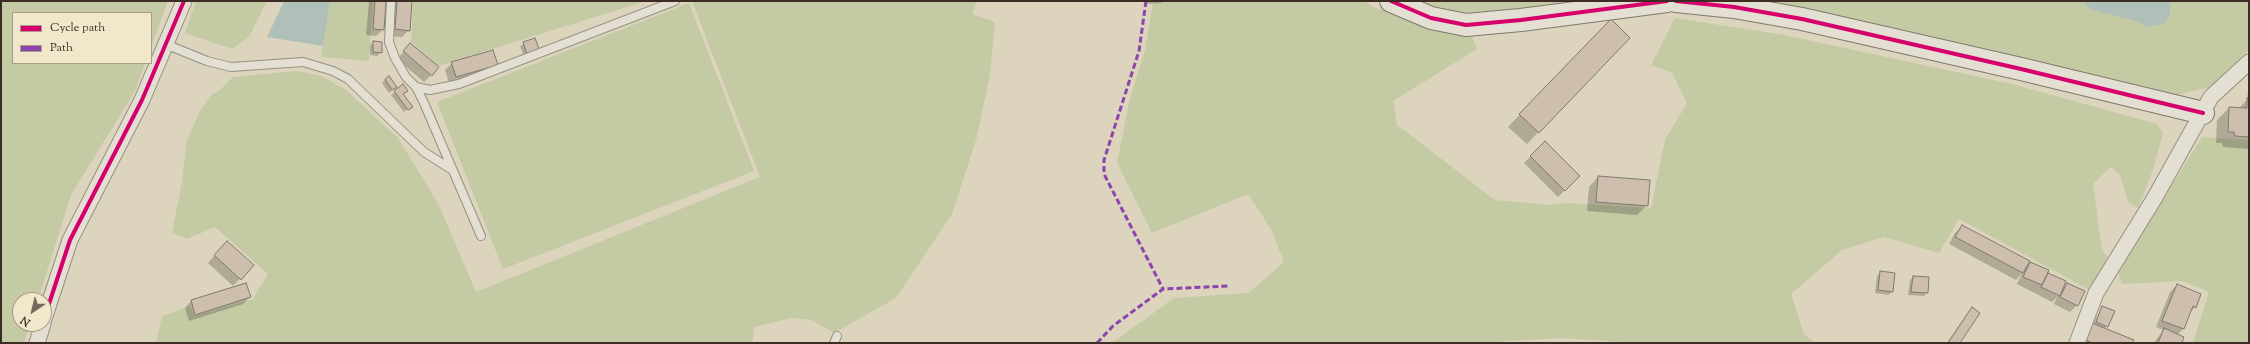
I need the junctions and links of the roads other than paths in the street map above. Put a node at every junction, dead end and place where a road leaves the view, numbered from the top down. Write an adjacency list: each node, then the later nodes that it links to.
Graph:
1 (184, 1): 7 (street)
2 (391, 1): 9 (lane)
3 (675, 1): 9 (lane)
4 (1391, 1): 5 (street)
5 (1667, 1)
6 (1676, 1): 10 (street)
7 (165, 44): 11 (lane); 13 (street)
8 (2249, 62): 10 (street)
9 (416, 87): 11 (lane)
10 (2203, 113): 16 (street)
11 (451, 169): 12 (lane)
12 (481, 236)
13 (52, 295)
14 (40, 332): 15 (street)
15 (37, 343)
16 (2077, 343)

